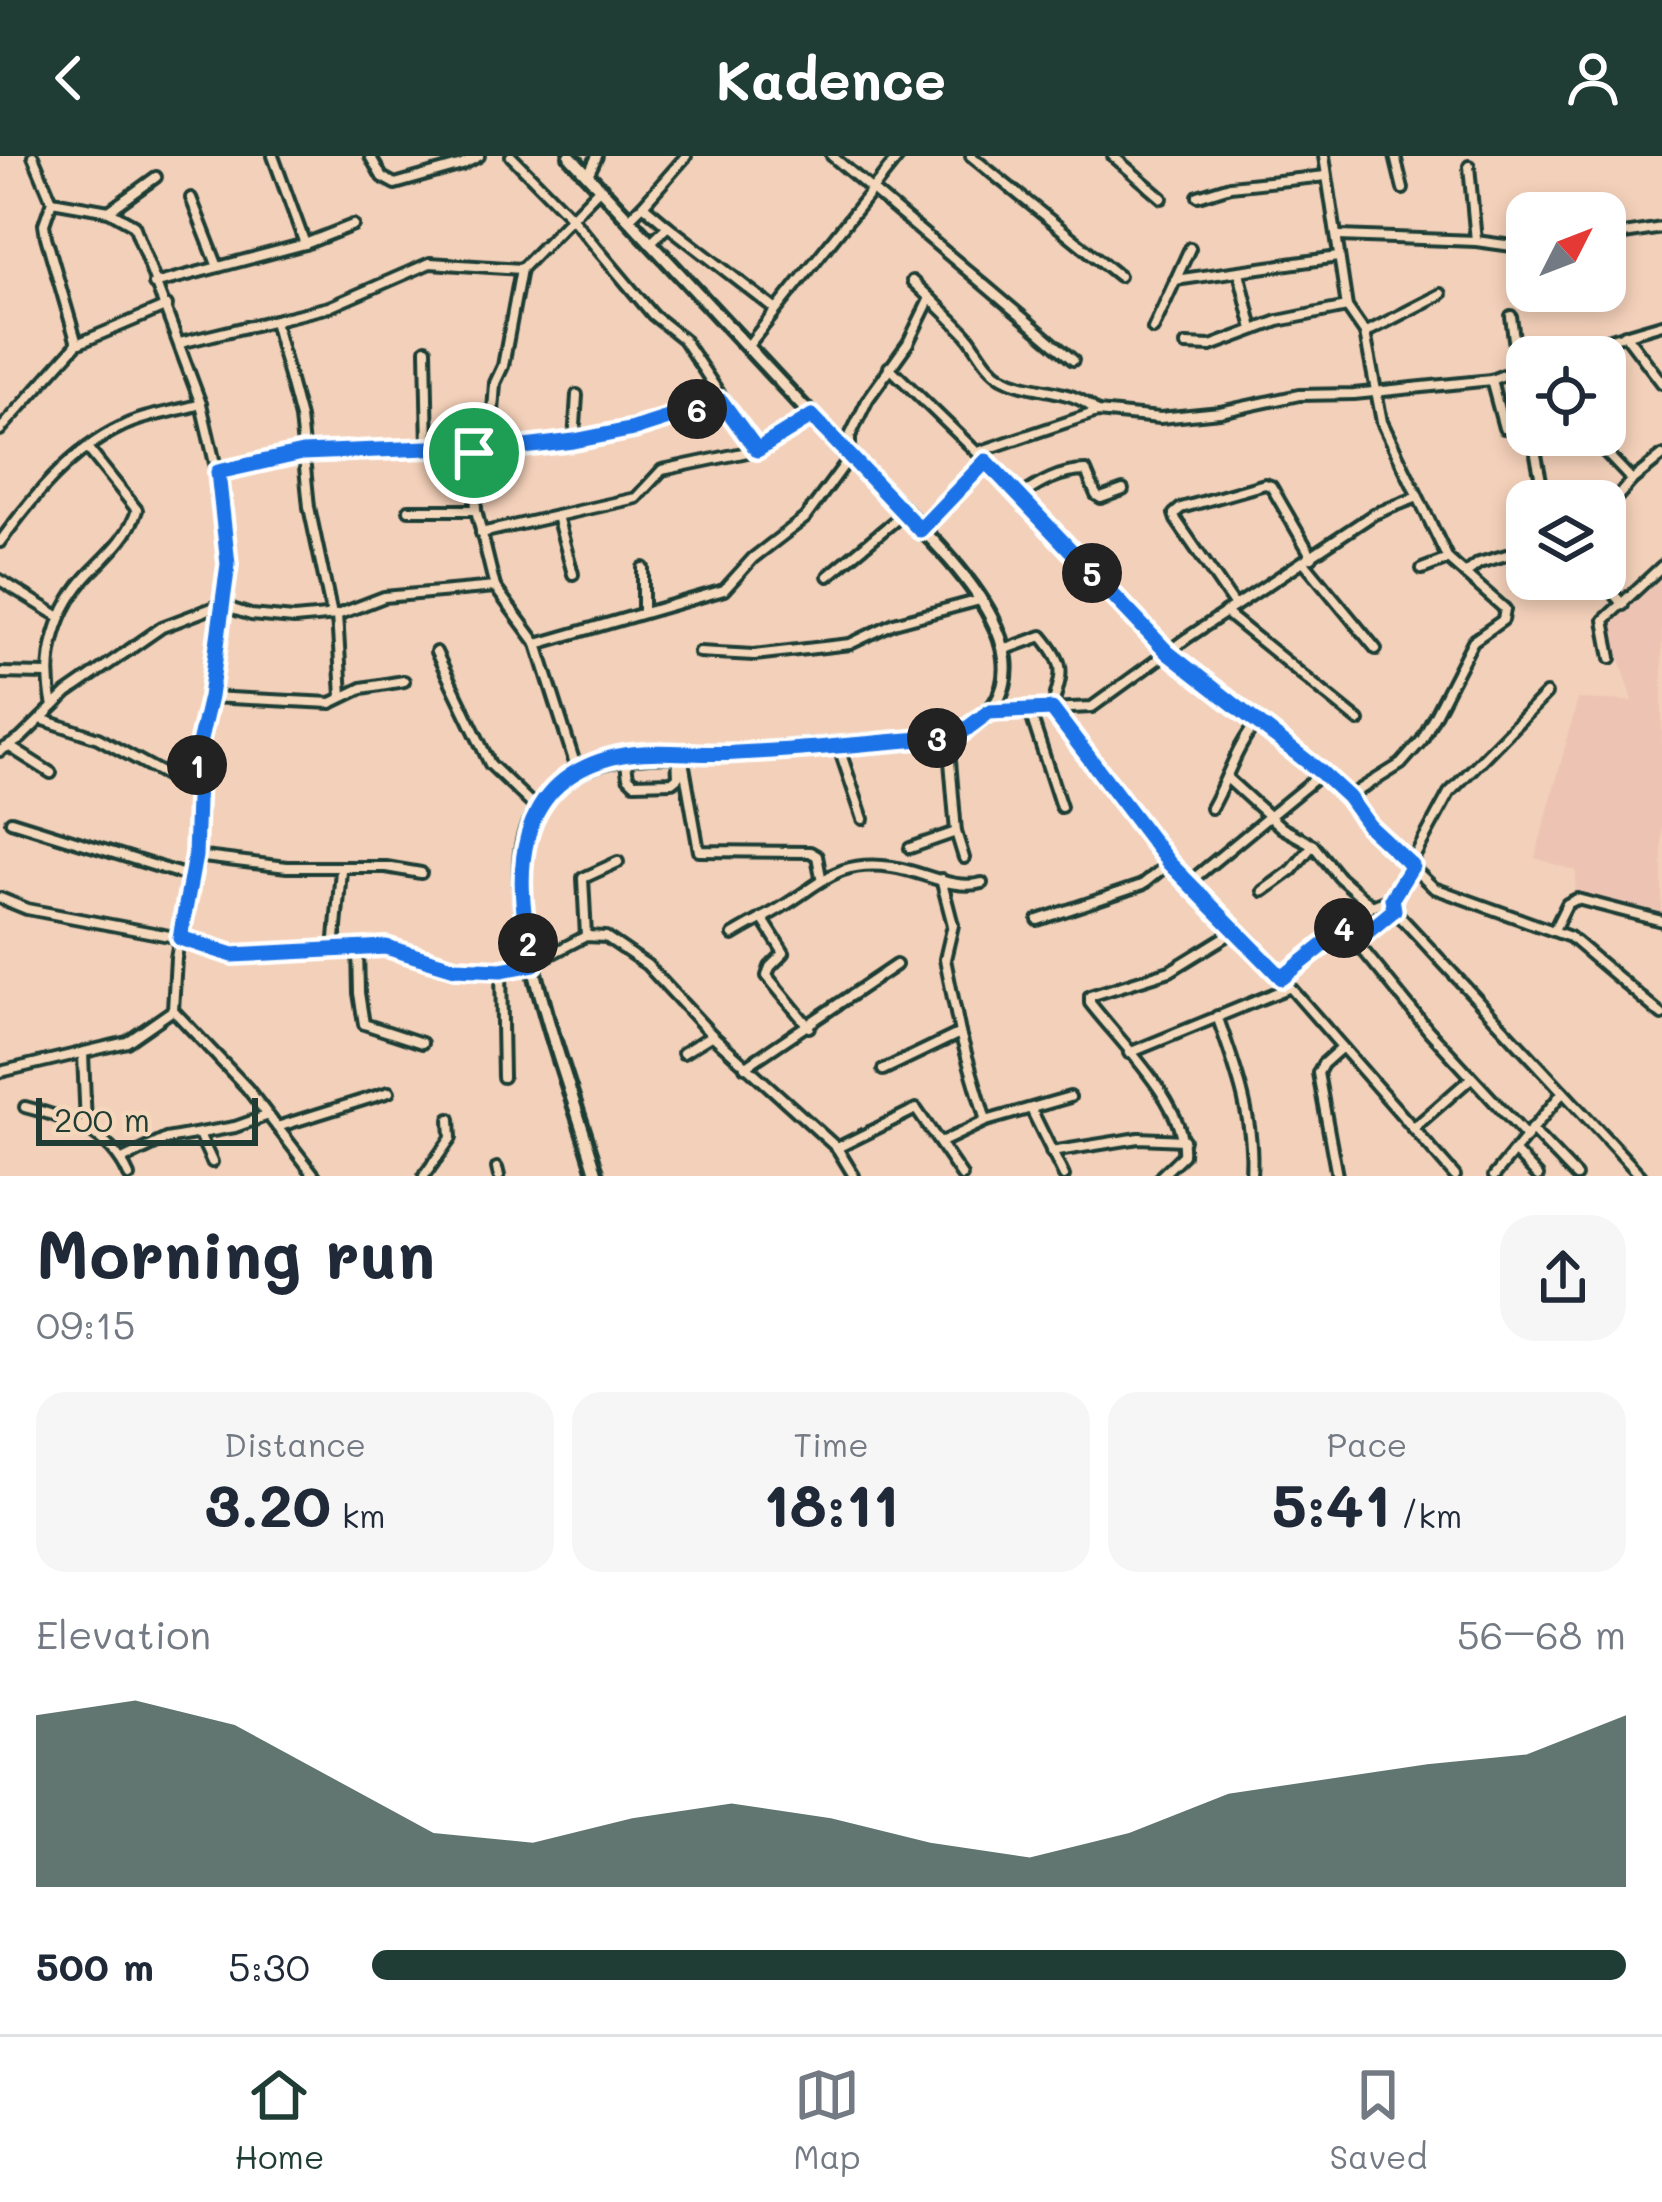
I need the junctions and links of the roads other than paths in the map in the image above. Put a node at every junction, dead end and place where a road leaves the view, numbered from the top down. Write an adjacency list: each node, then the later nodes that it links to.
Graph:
1 (33, 156): 25 (street)
2 (273, 156): 36 (street)
3 (370, 156): 4 (street)
4 (479, 156)
5 (512, 156): 28 (street)
6 (570, 156): 16 (main road)
7 (597, 156): 16 (street)
8 (686, 156): 26 (street)
9 (832, 156): 21 (street)
10 (899, 156): 21 (street)
11 (971, 156): 44 (street)
12 (1113, 156): 24 (street)
13 (1324, 156): 17 (street)
14 (1395, 156): 20 (street)
15 (1469, 166): 35 (street)
16 (588, 175): 19 (main road)
17 (1326, 176): 22 (street); 34 (street)
18 (156, 177): 27 (street)
19 (600, 188): 28 (street); 29 (main road)
20 (1403, 189)
21 (870, 190): 52 (street); 67 (street)
22 (1198, 196)
23 (191, 197): 41 (street)
24 (1162, 198)
25 (52, 201): 27 (street); 63 (street)
26 (643, 205): 29 (street); 31 (street)
27 (110, 211): 47 (street)
28 (570, 216): 42 (street); 74 (street)
29 (628, 220): 37 (main road)
30 (352, 225): 36 (street)
31 (668, 226): 37 (street); 52 (street)
32 (1662, 228): 33 (street)
33 (1626, 234)
34 (1339, 236): 35 (street); 40 (street)
35 (1476, 241): 38 (street)
36 (304, 244): 41 (street)
37 (650, 244): 65 (main road)
38 (1506, 245)
39 (1190, 248): 45 (street)
40 (1338, 256): 43 (street); 51 (street)
41 (218, 267): 47 (street)
42 (520, 269): 54 (street); 87 (street)
43 (1239, 272): 45 (street); 57 (street)
44 (1119, 276)
45 (1175, 280): 56 (street)
46 (912, 281): 49 (street)
47 (154, 284): 50 (street)
48 (1441, 293): 58 (street)
49 (931, 298): 68 (street); 76 (street)
50 (167, 306): 62 (street); 63 (street)
51 (1347, 307): 57 (street); 58 (street)
52 (775, 309): 65 (street)
53 (1511, 316): 60 (street)
54 (274, 321): 62 (street); 86 (street)
55 (1662, 324): 59 (street)
56 (1153, 329)
57 (1252, 329): 64 (street)
58 (1365, 333): 72 (street)
59 (1625, 334): 61 (street); 71 (street)
60 (1515, 336)
61 (1619, 336)
62 (180, 343): 75 (street)
63 (77, 344): 78 (street)
64 (1186, 346)
65 (747, 347): 77 (main road)
66 (426, 350): 82 (street)
67 (1073, 361)
68 (889, 367): 85 (street); 90 (street)
69 (1506, 374): 70 (street)
70 (1491, 380): 72 (street); 79 (street)
71 (1662, 382)
72 (1374, 391): 76 (street); 97 (street)
73 (577, 394): 81 (street)
74 (721, 401): 81 (street); 84 (street)
75 (201, 404): 83 (street); 92 (street)
76 (1097, 412): 85 (street)
77 (812, 416): 84 (street); 90 (main road)
78 (4, 419): 80 (street)
79 (1504, 428)
80 (0, 430)
81 (574, 441): 87 (street)
82 (428, 448): 86 (street); 87 (street)
83 (88, 450): 104 (street); 124 (street)
84 (757, 450): 101 (street)
85 (978, 452): 91 (street)
86 (302, 453): 92 (street); 123 (street)
87 (474, 453): 99 (street)
88 (1609, 456): 93 (street)
89 (1662, 456): 93 (street)
90 (850, 457): 100 (main road); 122 (street)
91 (986, 461): 96 (street); 102 (street)
92 (218, 472): 119 (street)
93 (1632, 480): 94 (street)
94 (1626, 487)
95 (1123, 490): 96 (street)
96 (1019, 496): 130 (street)
97 (1415, 498): 106 (street); 107 (street)
98 (409, 510): 99 (street)
99 (476, 510): 103 (street)
100 (904, 513): 102 (main road); 113 (street)
101 (557, 516): 103 (street); 111 (street)
102 (920, 530): 116 (main road)
103 (481, 533): 115 (street)
104 (0, 542)
105 (1506, 555): 112 (street)
106 (1448, 559): 110 (street); 112 (street)
107 (1309, 560): 120 (street); 120 (street); 126 (street)
108 (1662, 566): 118 (street)
109 (644, 568): 122 (street)
110 (1422, 569)
111 (573, 574)
112 (1465, 574): 155 (street)
113 (828, 576)
114 (0, 580): 124 (street)
115 (495, 587): 123 (street); 125 (street)
116 (981, 599): 127 (main road); 129 (street)
117 (1619, 600): 118 (street)
118 (1623, 604): 131 (street)
119 (220, 605): 123 (street); 137 (street); 138 (street)
120 (1235, 607): 121 (street)
121 (1225, 612): 130 (street); 144 (street)
122 (643, 613): 125 (street)
123 (334, 615): 136 (street)
124 (60, 616): 133 (street)
125 (537, 644): 151 (street)
126 (1376, 649)
127 (1006, 650): 139 (street); 140 (main road)
128 (436, 652): 158 (street)
129 (699, 652)
130 (1168, 653): 139 (street); 143 (street)
131 (1611, 658)
132 (0, 673): 133 (street)
133 (46, 674): 138 (street)
134 (404, 680): 136 (street)
135 (1546, 694): 169 (street)
136 (342, 696): 137 (street)
137 (210, 697): 154 (street)
138 (53, 707): 142 (street)
139 (1052, 709): 141 (street); 168 (street)
140 (989, 712): 141 (street); 145 (main road)
141 (1030, 712): 156 (street)
142 (40, 719): 147 (street); 154 (street)
143 (1259, 720): 152 (street); 153 (street)
144 (1359, 721)
145 (948, 737): 146 (main road); 162 (street)
146 (838, 745): 148 (main road); 160 (street)
147 (5, 749): 150 (street)
148 (679, 754): 149 (main road); 149 (street); 173 (street)
149 (625, 755): 151 (main road)
150 (51, 773)
151 (578, 773): 158 (main road)
152 (1322, 773): 155 (street); 159 (street)
153 (1228, 779): 157 (street); 159 (street)
154 (194, 791): 165 (street)
155 (1348, 797): 169 (street)
156 (1061, 807)
157 (1211, 808)
158 (538, 809): 194 (main road)
159 (1268, 815): 163 (street); 176 (street)
160 (863, 819)
161 (11, 821): 172 (street)
162 (956, 832): 164 (street); 166 (street)
163 (1313, 845): 177 (street); 180 (street)
164 (910, 848)
165 (195, 856): 170 (street); 172 (street)
166 (964, 858)
167 (618, 862): 189 (street)
168 (1169, 863): 176 (street); 183 (street)
169 (1412, 866): 179 (street); 186 (street)
170 (341, 870): 171 (street); 193 (street)
171 (421, 873)
172 (190, 877): 190 (street)
173 (821, 877): 174 (street); 182 (street)
174 (941, 879): 175 (street); 203 (street)
175 (982, 883)
176 (1187, 884): 187 (street)
177 (1264, 891)
178 (0, 898): 190 (street)
179 (1392, 898): 180 (street); 181 (street)
180 (1372, 906): 185 (street)
181 (1394, 910): 191 (street); 216 (street)
182 (762, 917): 188 (street); 202 (street)
183 (1037, 920)
184 (1662, 921): 186 (street)
185 (1345, 928): 191 (street); 197 (street)
186 (1554, 930): 200 (street)
187 (1235, 931): 197 (street); 208 (street)
188 (733, 934)
189 (586, 936): 194 (street); 204 (street)
190 (180, 938): 193 (street); 199 (street)
191 (1354, 943): 214 (street)
192 (358, 949): 193 (street); 196 (street); 205 (street)
193 (334, 950)
194 (534, 964): 196 (street); 238 (main road)
195 (896, 965): 202 (street)
196 (501, 970): 213 (street)
197 (1282, 978): 198 (street)
198 (1288, 988): 201 (street); 206 (street)
199 (173, 1010): 209 (street); 220 (street)
200 (1662, 1015)
201 (1217, 1016): 208 (street); 243 (street)
202 (809, 1027): 210 (street)
203 (960, 1033): 211 (street); 222 (street)
204 (712, 1036): 207 (street); 210 (street)
205 (422, 1042)
206 (1342, 1047): 225 (street); 244 (street)
207 (683, 1053)
208 (1129, 1053): 228 (street)
209 (83, 1054): 212 (street); 223 (street)
210 (745, 1067): 230 (street)
211 (883, 1070)
212 (0, 1072)
213 (503, 1077)
214 (1471, 1078): 225 (street); 226 (street)
215 (389, 1092): 224 (street)
216 (1563, 1092): 226 (street); 249 (street)
217 (1070, 1096): 219 (street)
218 (25, 1107): 223 (street)
219 (1031, 1109): 222 (street); 231 (street)
220 (266, 1116): 224 (street); 227 (street)
221 (450, 1119): 237 (street)
222 (986, 1121): 229 (street)
223 (86, 1126): 233 (street)
224 (277, 1127): 236 (street)
225 (1415, 1127): 245 (street)
226 (1529, 1133): 232 (street); 248 (street)
227 (199, 1134): 233 (street); 234 (street)
228 (1184, 1140): 231 (street); 242 (street)
229 (942, 1142): 230 (street); 240 (street)
230 (837, 1148): 239 (street)
231 (1051, 1153): 241 (street)
232 (1516, 1153): 246 (street); 247 (street)
233 (122, 1160): 235 (street)
234 (212, 1162)
235 (128, 1176)
236 (315, 1176)
237 (424, 1176)
238 (597, 1176)
239 (853, 1176)
240 (962, 1176)
241 (1064, 1176)
242 (1161, 1176)
243 (1251, 1176)
244 (1337, 1176)
245 (1455, 1176)
246 (1495, 1176)
247 (1538, 1176)
248 (1576, 1176)
249 (1641, 1176)

